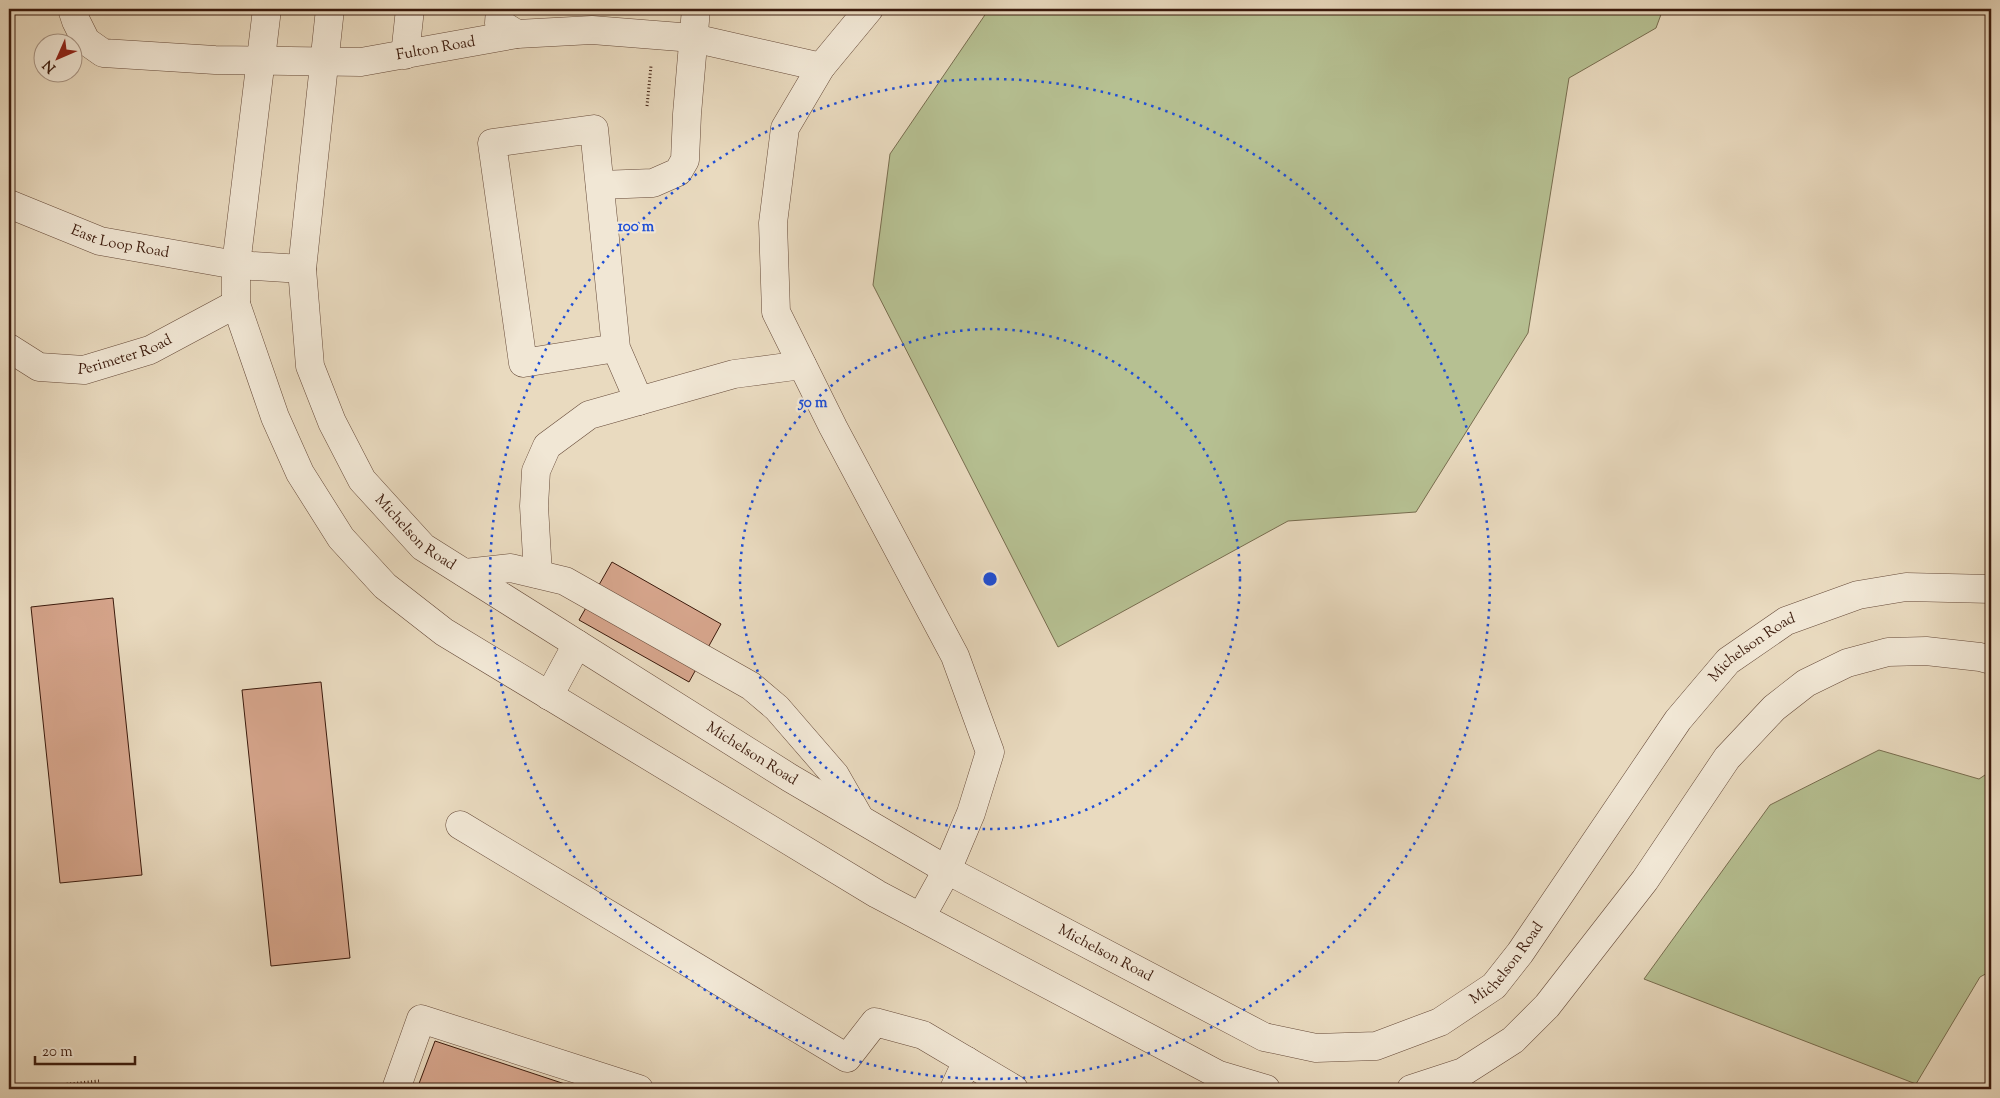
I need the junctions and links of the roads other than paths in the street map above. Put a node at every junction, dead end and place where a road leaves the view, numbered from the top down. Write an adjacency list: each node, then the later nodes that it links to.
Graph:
1 (72, 9): 11 (street, Fulton Road)
2 (267, 9): 11 (street)
3 (330, 9): 12 (street, Michelson Road)
4 (410, 9): 10 (street)
5 (500, 9): 8 (street)
6 (696, 9): 9 (street)
7 (869, 9): 13 (street)
8 (517, 34): 9 (street, Fulton Road); 10 (street, Fulton Road)
9 (693, 38): 13 (street, Fulton Road); 14 (street)
10 (405, 55): 12 (street, Fulton Road)
11 (262, 60): 12 (street, Fulton Road); 16 (street)
12 (324, 62): 17 (street, Michelson Road)
13 (821, 67): 21 (street)
14 (600, 185): 20 (street); 20 (street)
15 (9, 204): 16 (street, East Loop Road)
16 (236, 265): 17 (street, East Loop Road); 18 (street)
17 (302, 269): 23 (street, Michelson Road)
18 (236, 304): 19 (street, Perimeter Road); 28 (street)
19 (9, 348)
20 (616, 348): 22 (street)
21 (802, 365): 22 (street); 31 (street)
22 (639, 401): 24 (street)
23 (465, 573): 24 (street); 26 (street, Michelson Road)
24 (538, 574): 29 (street)
25 (1991, 589): 31 (street, Michelson Road)
26 (577, 644): 28 (street); 29 (street, Michelson Road)
27 (1991, 660): 39 (street)
28 (549, 696): 32 (street)
29 (860, 818): 31 (street, Michelson Road)
30 (460, 824): 33 (street)
31 (947, 870): 32 (street)
32 (921, 917): 38 (street)
33 (967, 1061): 36 (street); 37 (street)
34 (396, 1089): 35 (street)
35 (639, 1089)
36 (954, 1089)
37 (1014, 1089)
38 (1266, 1089)
39 (1410, 1089)

